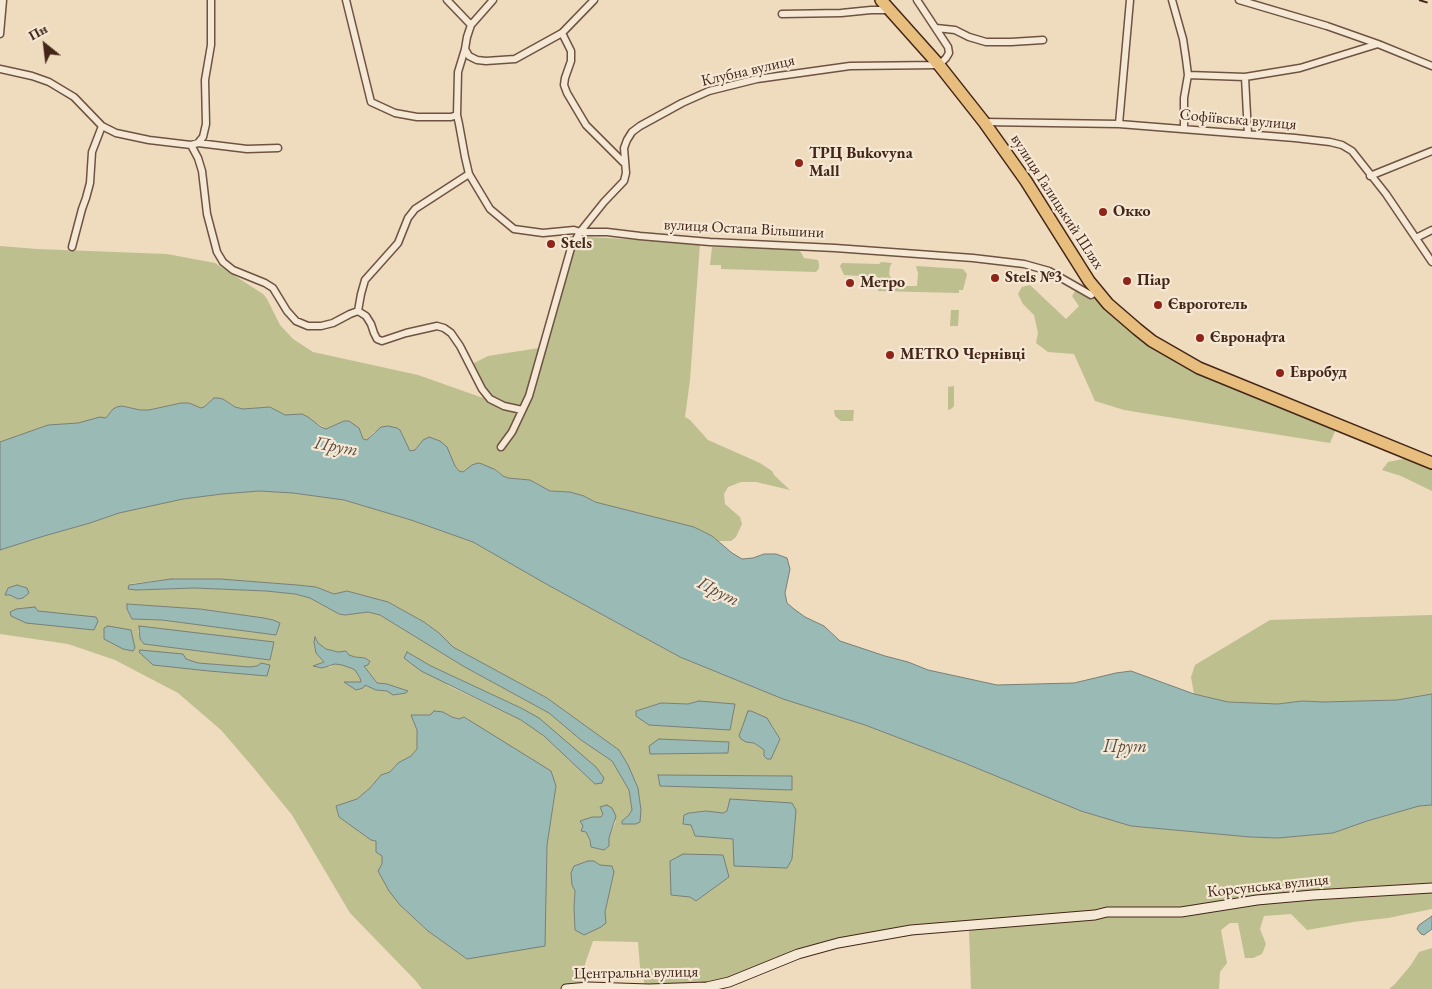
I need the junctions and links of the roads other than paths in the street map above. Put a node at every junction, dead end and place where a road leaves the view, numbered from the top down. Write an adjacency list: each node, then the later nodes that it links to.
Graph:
1 (3, 0): 17 (street)
2 (211, 0): 32 (street)
3 (346, 0): 26 (street)
4 (447, 0): 14 (street)
5 (493, 0): 14 (street)
6 (594, 0): 16 (street)
7 (881, 0): 12 (highway, вулиця Галицький Шлях)
8 (917, 0): 15 (street)
9 (1130, 0): 28 (street)
10 (1172, 0): 24 (street)
11 (1239, 0): 19 (street)
12 (891, 10): 13 (street); 21 (highway, вулиця Галицький Шлях)
13 (782, 14)
14 (471, 25): 20 (street, вулиця Остапа Вільшини)
15 (936, 28): 18 (street); 21 (street)
16 (562, 33): 20 (street); 36 (street)
17 (0, 34)
18 (1043, 40)
19 (1378, 44): 22 (street); 25 (street)
20 (465, 50): 26 (street, вулиця Остапа Вільшини)
21 (939, 65): 27 (highway, вулиця Галицький Шлях); 36 (street, Клубна вулиця)
22 (1432, 66)
23 (0, 69): 29 (street)
24 (1188, 75): 25 (street); 30 (street)
25 (1245, 77): 31 (street)
26 (457, 115): 37 (street, вулиця Остапа Вільшини)
27 (984, 122): 28 (street, Софіївська вулиця); 44 (highway, вулиця Галицький Шлях)
28 (1119, 124): 30 (street, Софіївська вулиця)
29 (102, 126): 33 (street); 42 (street)
30 (1184, 130): 31 (street, Софіївська вулиця)
31 (1248, 134): 38 (street, Софіївська вулиця)
32 (198, 143): 33 (street); 34 (street)
33 (191, 145): 45 (street)
34 (278, 148)
35 (1432, 150): 38 (street)
36 (626, 164): 40 (street, Клубна вулиця)
37 (469, 174): 40 (street, вулиця Остапа Вільшини); 45 (street)
38 (1370, 176): 41 (street, Софіївська вулиця)
39 (1432, 230): 41 (street)
40 (580, 232): 44 (street, вулиця Остапа Вільшини); 46 (street, Клубна вулиця)
41 (1416, 238): 43 (street, Софіївська вулиця)
42 (72, 247)
43 (1432, 262)
44 (1098, 291): 48 (highway, вулиця Галицький Шлях)
45 (358, 311): 46 (street)
46 (522, 410): 47 (street, Клубна вулиця)
47 (501, 447)
48 (1432, 463)
49 (1432, 888): 50 (main road, Корсунська вулиця)
50 (707, 987): 51 (main road, Центральна вулиця)
51 (566, 989)

